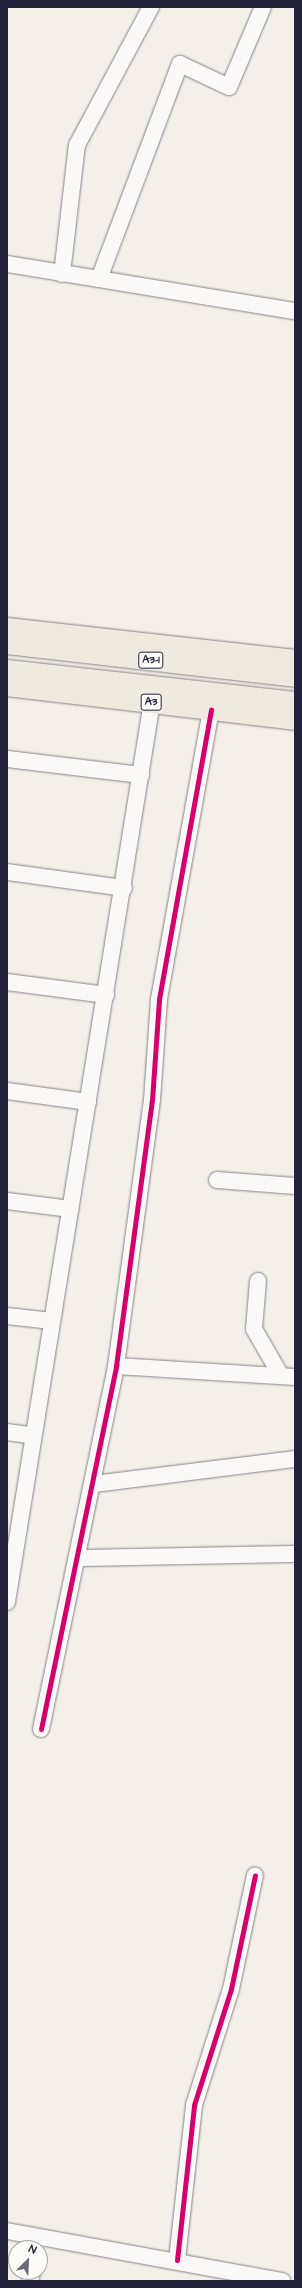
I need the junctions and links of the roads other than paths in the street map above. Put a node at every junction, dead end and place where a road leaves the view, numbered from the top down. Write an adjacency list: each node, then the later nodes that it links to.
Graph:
1 (151, 7): 4 (street)
2 (263, 7): 5 (street)
3 (7, 264): 4 (street)
4 (62, 274): 5 (street)
5 (99, 279): 6 (street)
6 (295, 311)
7 (7, 628): 9 (main road)
8 (7, 643): 11 (highway, A3-1)
9 (295, 660)
10 (7, 671): 15 (highway, A3-1)
11 (295, 676)
12 (7, 686): 13 (main road, A3)
13 (152, 702): 14 (main road, A3); 17 (street)
14 (210, 710): 15 (main road, A3); 31 (street)
15 (294, 718)
16 (7, 759): 17 (street)
17 (140, 775): 19 (street)
18 (7, 872): 19 (street)
19 (124, 888): 21 (street)
20 (7, 982): 21 (street)
21 (106, 995): 23 (street)
22 (7, 1091): 23 (street)
23 (88, 1102): 27 (street)
24 (217, 1180): 25 (street)
25 (295, 1186)
26 (7, 1201): 27 (street)
27 (70, 1209): 30 (street)
28 (258, 1281): 32 (street)
29 (7, 1316): 30 (street)
30 (52, 1321): 34 (street)
31 (116, 1366): 32 (street); 36 (street)
32 (288, 1376)
33 (7, 1432): 34 (street)
34 (34, 1436): 39 (street)
35 (295, 1459): 36 (street)
36 (94, 1484): 38 (street)
37 (295, 1554): 38 (street)
38 (78, 1558): 40 (street)
39 (7, 1602)
40 (41, 1729)
41 (255, 1875): 45 (street)
42 (7, 2231): 43 (street)
43 (34, 2240)
44 (48, 2243): 45 (street)
45 (177, 2260): 46 (street)
46 (212, 2275): 47 (street)
47 (282, 2281)

